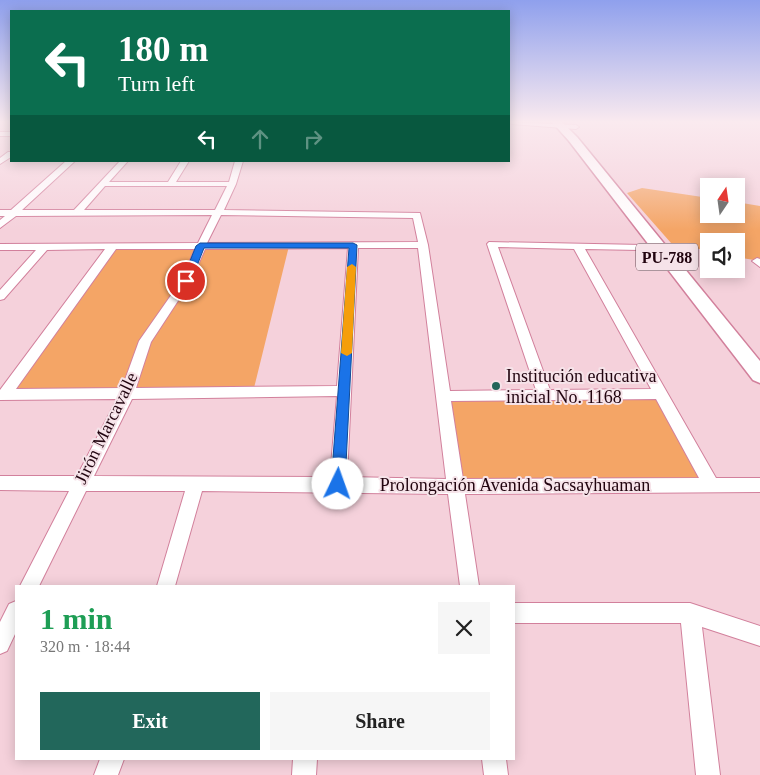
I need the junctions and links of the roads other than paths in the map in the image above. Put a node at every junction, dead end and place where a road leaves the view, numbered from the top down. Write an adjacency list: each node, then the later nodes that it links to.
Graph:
1 (590, 158): 23 (main road, PU-788)
2 (70, 162): 11 (street)
3 (123, 162): 6 (street)
4 (184, 162): 7 (street)
5 (240, 162): 8 (street, Jirón Marcavalle)
6 (103, 184): 7 (street); 12 (street)
7 (170, 184): 8 (street)
8 (232, 184): 9 (street, Jirón Marcavalle)
9 (218, 212): 12 (street); 15 (street); 18 (street, Jirón Marcavalle)
10 (0, 213): 11 (street)
11 (14, 213): 12 (street); 13 (street)
12 (76, 213)
13 (0, 225)
14 (353, 245): 15 (street); 18 (street); 24 (street)
15 (423, 245): 29 (street)
16 (45, 246): 17 (street); 20 (street); 22 (street)
17 (113, 246): 18 (street); 27 (street)
18 (200, 246): 25 (street, Jirón Marcavalle)
19 (578, 246): 21 (street); 26 (street); 28 (street)
20 (0, 247)
21 (640, 247)
22 (0, 297)
23 (760, 375)
24 (344, 392): 25 (street); 33 (street)
25 (127, 394): 27 (street); 31 (street, Jirón Marcavalle)
26 (660, 394): 28 (street); 34 (street)
27 (2, 395)
28 (545, 395): 29 (street)
29 (442, 396): 36 (street)
30 (0, 482): 31 (street, Prolongación Avenida Sacsayhuaman)
31 (81, 482): 32 (street, Prolongación Avenida Sacsayhuaman); 37 (street, Jirón Marcavalle)
32 (196, 484): 33 (street, Prolongación Avenida Sacsayhuaman); 38 (street)
33 (338, 484): 36 (street, Prolongación Avenida Sacsayhuaman)
34 (711, 484): 35 (street, Prolongación Avenida Sacsayhuaman); 36 (street, Prolongación Avenida Sacsayhuaman)
35 (760, 485)
36 (454, 487): 39 (street)
37 (30, 585)
38 (166, 585)
39 (469, 585)
40 (15, 613): 44 (street)
41 (690, 613): 42 (street); 43 (street); 51 (street)
42 (515, 614)
43 (760, 636)
44 (0, 644)
45 (112, 760): 48 (street)
46 (305, 760): 49 (street)
47 (494, 760): 50 (street)
48 (106, 775)
49 (304, 775)
50 (496, 775)
51 (708, 775)

